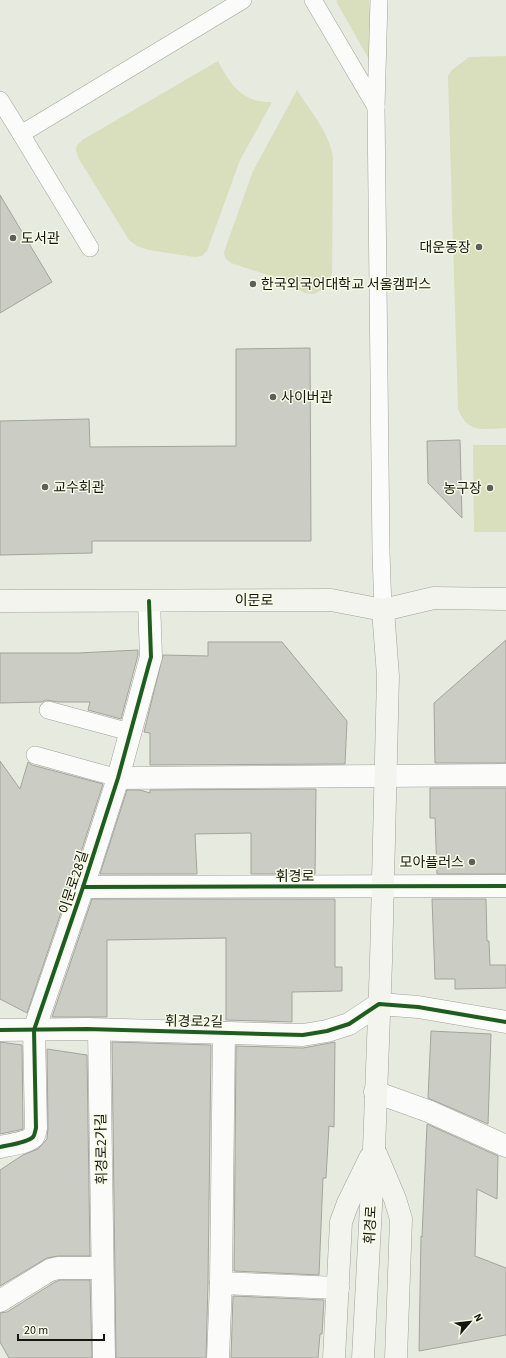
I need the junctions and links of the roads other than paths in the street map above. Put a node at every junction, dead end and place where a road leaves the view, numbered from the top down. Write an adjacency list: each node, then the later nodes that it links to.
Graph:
1 (243, 0): 6 (lane)
2 (313, 0): 5 (lane)
3 (379, 0): 5 (lane)
4 (0, 100): 6 (lane)
5 (376, 107): 11 (lane)
6 (21, 134): 7 (lane)
7 (90, 248)
8 (506, 598): 11 (main road, 이문로)
9 (0, 601): 10 (main road, 이문로)
10 (149, 601): 11 (main road, 이문로); 13 (street, 이문로28길)
11 (383, 610): 16 (main road, 휘경로)
12 (48, 710): 13 (lane)
13 (130, 732): 17 (street, 이문로28길)
14 (35, 755): 17 (lane)
15 (506, 775): 16 (street)
16 (386, 776): 17 (street); 20 (main road, 휘경로)
17 (118, 778): 19 (street, 이문로28길)
18 (506, 886): 20 (street, 휘경로)
19 (83, 887): 20 (street, 휘경로); 24 (street, 이문로28길)
20 (383, 887): 21 (main road, 휘경로)
21 (380, 1004): 22 (street); 26 (street, 휘경로2길); 27 (main road, 휘경로)
22 (506, 1022)
23 (0, 1030): 24 (street, 휘경로2길)
24 (34, 1030): 25 (street, 휘경로2길); 29 (street, 이문로28길)
25 (99, 1030): 26 (street, 휘경로2길); 31 (street, 휘경로2가길)
26 (224, 1033): 32 (street, 휘경로2길)
27 (375, 1092): 28 (street); 30 (main road, 휘경로)
28 (506, 1146)
29 (0, 1147)
30 (374, 1149): 33 (main road); 38 (main road, 휘경로); 39 (main road)
31 (102, 1268): 34 (street); 35 (street, 휘경로2가길)
32 (221, 1283): 33 (street); 36 (street, 휘경로2길)
33 (338, 1288): 37 (main road)
34 (0, 1301)
35 (104, 1358)
36 (218, 1358)
37 (334, 1358)
38 (363, 1358)
39 (396, 1358)

